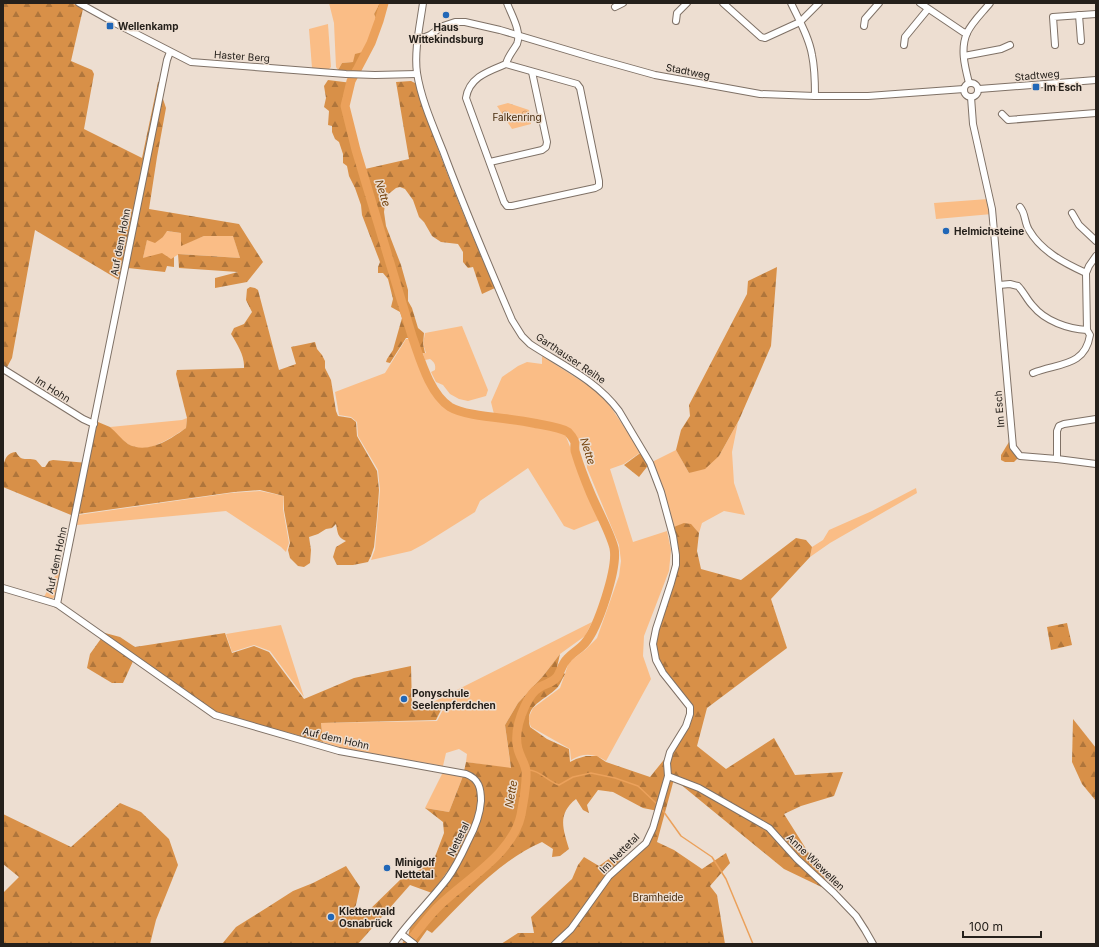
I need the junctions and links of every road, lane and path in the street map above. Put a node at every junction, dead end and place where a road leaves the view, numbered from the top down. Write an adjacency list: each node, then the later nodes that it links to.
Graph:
1 (79, 3): 26 (street, Haster Berg)
2 (423, 3): 21 (street)
3 (507, 3): 20 (street)
4 (623, 3): 12 (street)
5 (687, 3): 16 (street)
6 (722, 3): 17 (street)
7 (791, 3): 17 (street)
8 (819, 3): 17 (street)
9 (879, 3): 18 (street)
10 (920, 3): 13 (street)
11 (990, 3): 19 (street)
12 (615, 7)
13 (928, 9): 19 (street); 23 (street)
14 (1096, 14): 15 (street)
15 (1079, 15): 22 (street); 25 (street)
16 (676, 21)
17 (800, 22): 35 (street)
18 (864, 26)
19 (967, 33): 27 (street)
20 (518, 35): 21 (street, Stadtweg); 28 (street); 35 (street, Stadtweg)
21 (419, 38): 30 (street)
22 (1081, 41)
23 (904, 45)
24 (1010, 45): 27 (street)
25 (1055, 45)
26 (170, 52): 30 (street, Haster Berg); 50 (street, Auf dem Hohn)
27 (964, 56): 32 (street)
28 (506, 64): 29 (street); 39 (street)
29 (532, 72): 39 (street); 39 (street)
30 (417, 74): 55 (street, Garthauser Reihe)
31 (1096, 80): 34 (street, Stadtweg)
32 (969, 82): 33 (street); 34 (street)
33 (964, 89): 35 (street, Stadtweg); 36 (street)
34 (979, 89): 36 (street)
35 (815, 96)
36 (971, 97): 45 (street, Im Esch)
37 (1096, 113): 38 (street)
38 (1002, 114)
39 (490, 162)
40 (1020, 207): 44 (street)
41 (1072, 213): 42 (street)
42 (1096, 241)
43 (1096, 256): 44 (street)
44 (1086, 273): 46 (street)
45 (999, 286): 46 (street); 51 (street, Im Esch)
46 (1091, 333): 48 (street)
47 (3, 369): 50 (street, Im Hohn)
48 (1033, 373)
49 (1096, 419): 51 (street)
50 (94, 424): 54 (street, Auf dem Hohn)
51 (1057, 459): 52 (street)
52 (1096, 464)
53 (3, 588): 54 (street)
54 (57, 604): 57 (street, Auf dem Hohn)
55 (668, 776): 56 (street, Garthauser Reihe); 62 (street, Anne Wiewellen)
56 (664, 786): 61 (street, Im Nettetal)
57 (481, 793): 58 (street, Nettetal)
58 (401, 934): 59 (street, Nettetal); 60 (street)
59 (393, 944)
60 (413, 944)
61 (556, 944)
62 (873, 944)

